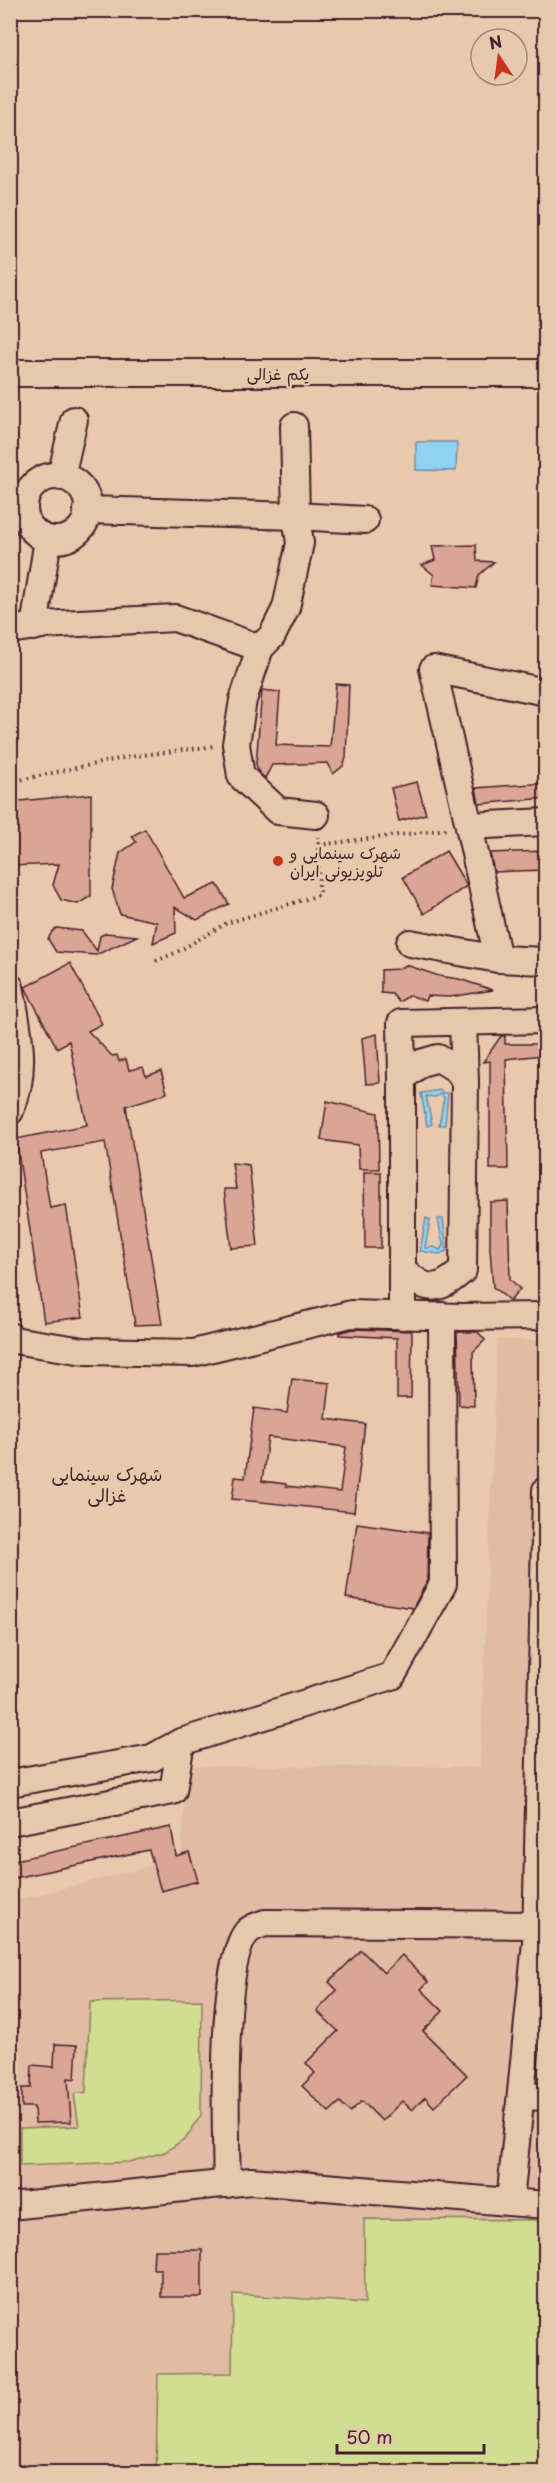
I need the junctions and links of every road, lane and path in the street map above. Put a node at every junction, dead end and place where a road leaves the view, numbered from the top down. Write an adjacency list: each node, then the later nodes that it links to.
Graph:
1 (10, 373): 2 (street, یکم غزالی)
2 (546, 373)
3 (74, 420): 5 (street)
4 (294, 426): 8 (street)
5 (61, 477): 6 (street); 7 (street)
6 (17, 502): 10 (street)
7 (87, 510): 8 (street); 10 (street)
8 (296, 516): 9 (street); 12 (street)
9 (365, 520)
10 (48, 539): 11 (street)
11 (22, 628): 12 (street)
12 (260, 648): 14 (street)
13 (546, 692): 18 (street)
14 (236, 744): 15 (path); 16 (street)
15 (10, 782)
16 (316, 815)
17 (546, 822): 18 (street)
18 (469, 826): 20 (street); 21 (path)
19 (410, 943): 20 (street)
20 (498, 959): 22 (street)
21 (156, 961)
22 (546, 961)
23 (10, 987): 28 (street)
24 (546, 1020): 25 (street)
25 (463, 1022): 26 (street); 27 (street)
26 (402, 1078): 27 (street); 29 (street)
27 (465, 1082): 30 (street)
28 (10, 1111)
29 (402, 1269): 30 (street); 31 (street)
30 (463, 1270): 33 (street)
31 (402, 1316): 33 (street); 34 (street)
32 (546, 1316): 33 (street)
33 (452, 1317): 36 (street)
34 (11, 1330)
35 (546, 1490): 39 (street)
36 (181, 1742): 37 (street); 38 (street)
37 (10, 1783)
38 (10, 1822)
39 (541, 1925): 40 (street); 41 (street)
40 (533, 2097): 42 (street)
41 (227, 2184): 42 (street); 44 (street)
42 (510, 2202): 43 (street)
43 (546, 2205)
44 (10, 2206)

